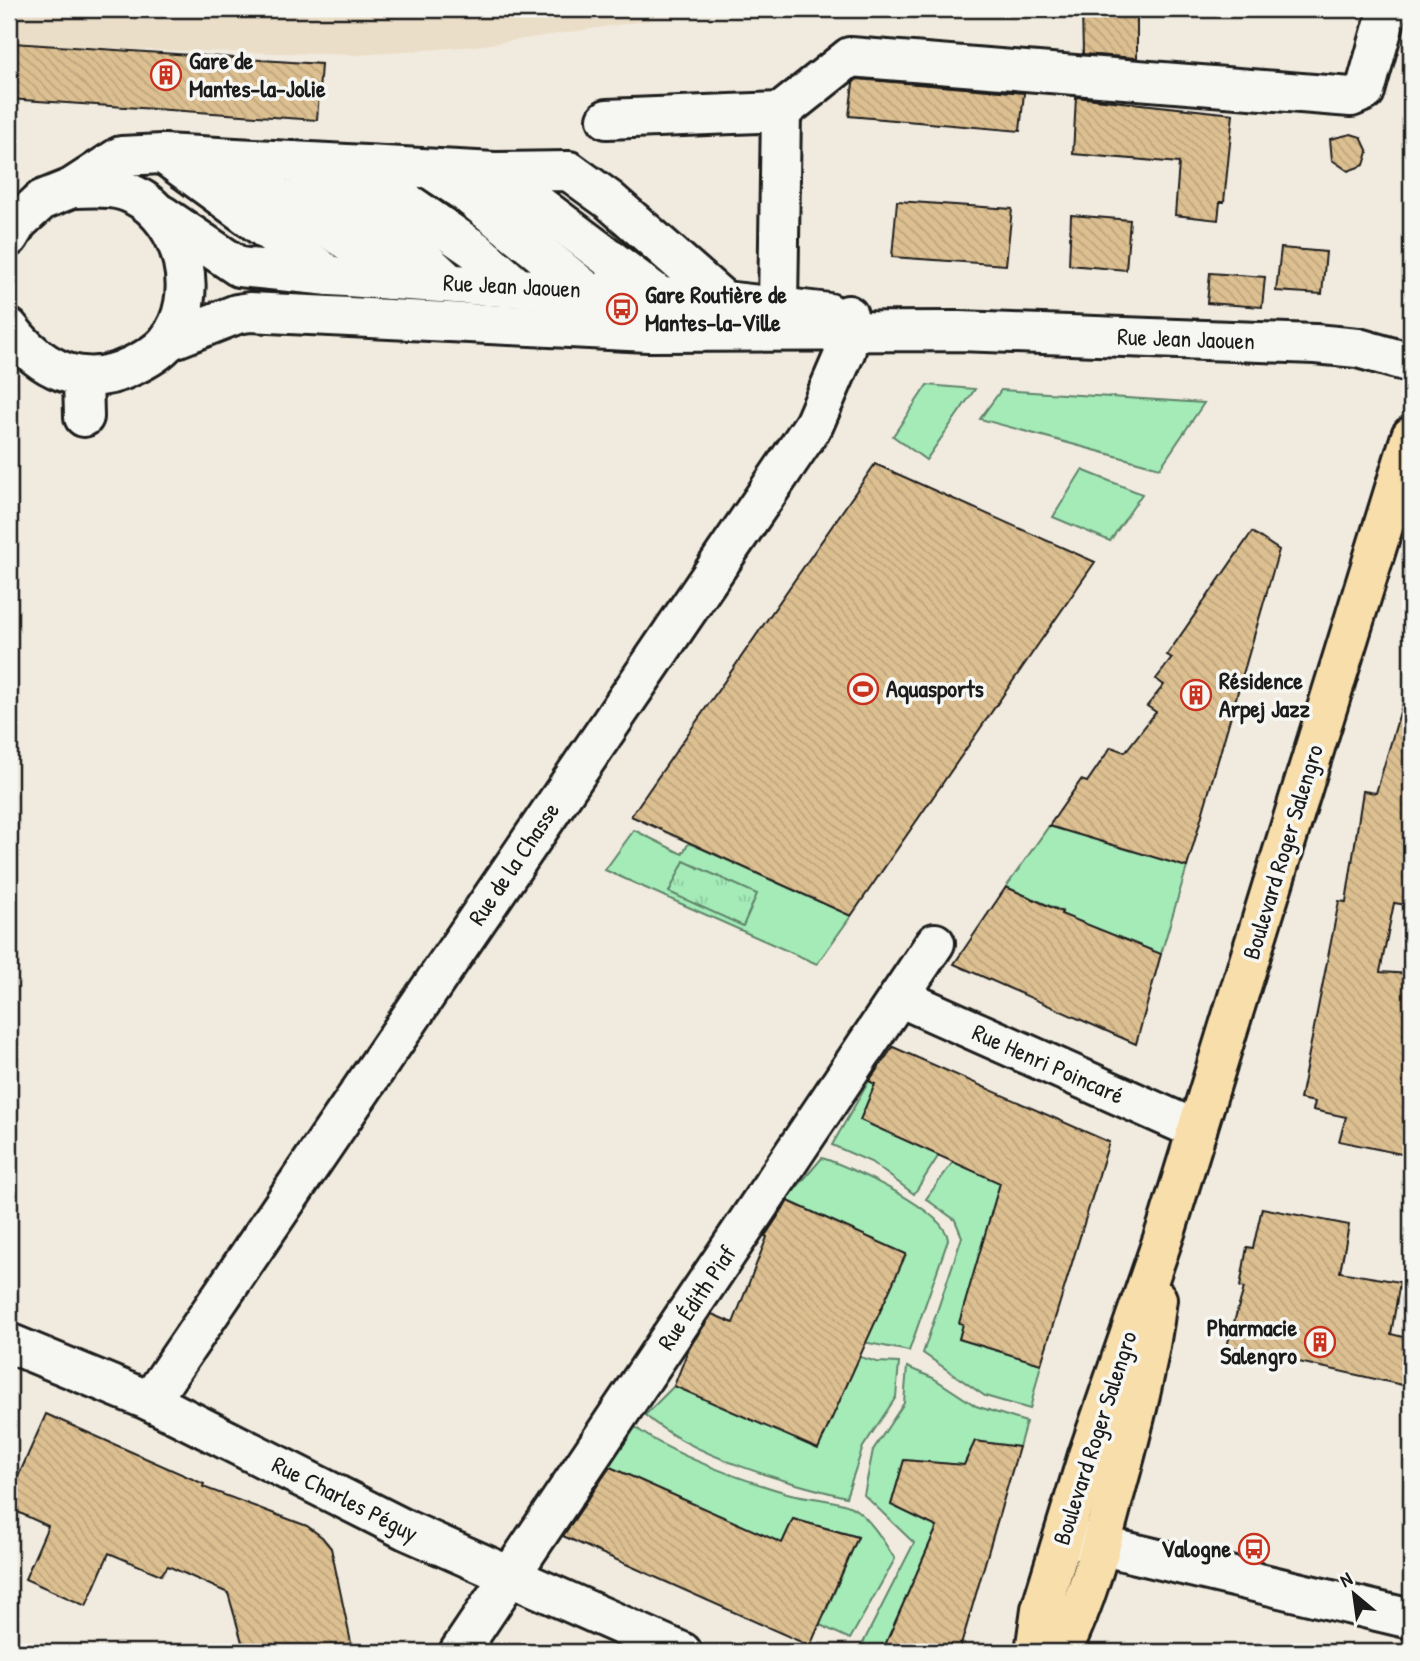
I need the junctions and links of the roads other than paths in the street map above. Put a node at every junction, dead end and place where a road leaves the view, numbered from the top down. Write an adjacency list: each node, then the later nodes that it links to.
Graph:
1 (1388, 9): 2 (street)
2 (781, 112): 3 (street); 20 (street)
3 (607, 119)
4 (163, 154): 5 (street); 10 (street); 13 (street)
5 (214, 157): 6 (street); 14 (street)
6 (293, 162): 7 (street); 15 (street)
7 (352, 164): 8 (street); 16 (street)
8 (429, 169): 9 (street); 17 (street)
9 (495, 172): 18 (street); 19 (street)
10 (72, 188): 11 (street, Rue Jean Jaouen); 12 (street)
11 (162, 215): 13 (street, Rue Jean Jaouen); 23 (street)
12 (12, 228)
13 (330, 276): 14 (street, Rue Jean Jaouen)
14 (389, 280): 15 (street, Rue Jean Jaouen)
15 (448, 282): 16 (street, Rue Jean Jaouen)
16 (517, 286): 17 (street, Rue Jean Jaouen)
17 (586, 290): 18 (street, Rue Jean Jaouen)
18 (659, 296): 19 (street, Rue Jean Jaouen)
19 (724, 301): 20 (street, Rue Jean Jaouen)
20 (778, 306): 21 (street, Rue Jean Jaouen)
21 (848, 324): 23 (street, Rue Jean Jaouen); 24 (street, Rue Jean Jaouen); 33 (street, Rue de la Chasse)
22 (9, 328): 25 (street)
23 (167, 341): 25 (street)
24 (1411, 363)
25 (83, 377): 26 (street)
26 (85, 417)
27 (1411, 436): 30 (main road, Boulevard Roger Salengro)
28 (935, 943): 29 (street, Rue Édith Piaf)
29 (899, 997): 30 (street, Rue Henri Poincaré); 36 (street, Rue Édith Piaf)
30 (1197, 1130): 31 (main road, Boulevard Roger Salengro)
31 (1167, 1227): 34 (main road, Boulevard Roger Salengro); 35 (main road, Boulevard Roger Salengro)
32 (9, 1343): 33 (street, Rue Charles Péguy)
33 (150, 1401): 36 (street, Rue Charles Péguy)
34 (1064, 1536): 35 (street); 40 (main road, Boulevard Roger Salengro)
35 (1101, 1546): 37 (street); 41 (main road, Boulevard Roger Salengro)
36 (510, 1576): 38 (street, Rue Édith Piaf); 39 (street, Rue Charles Péguy)
37 (1411, 1619)
38 (458, 1652)
39 (682, 1652)
40 (1035, 1652)
41 (1061, 1652)

